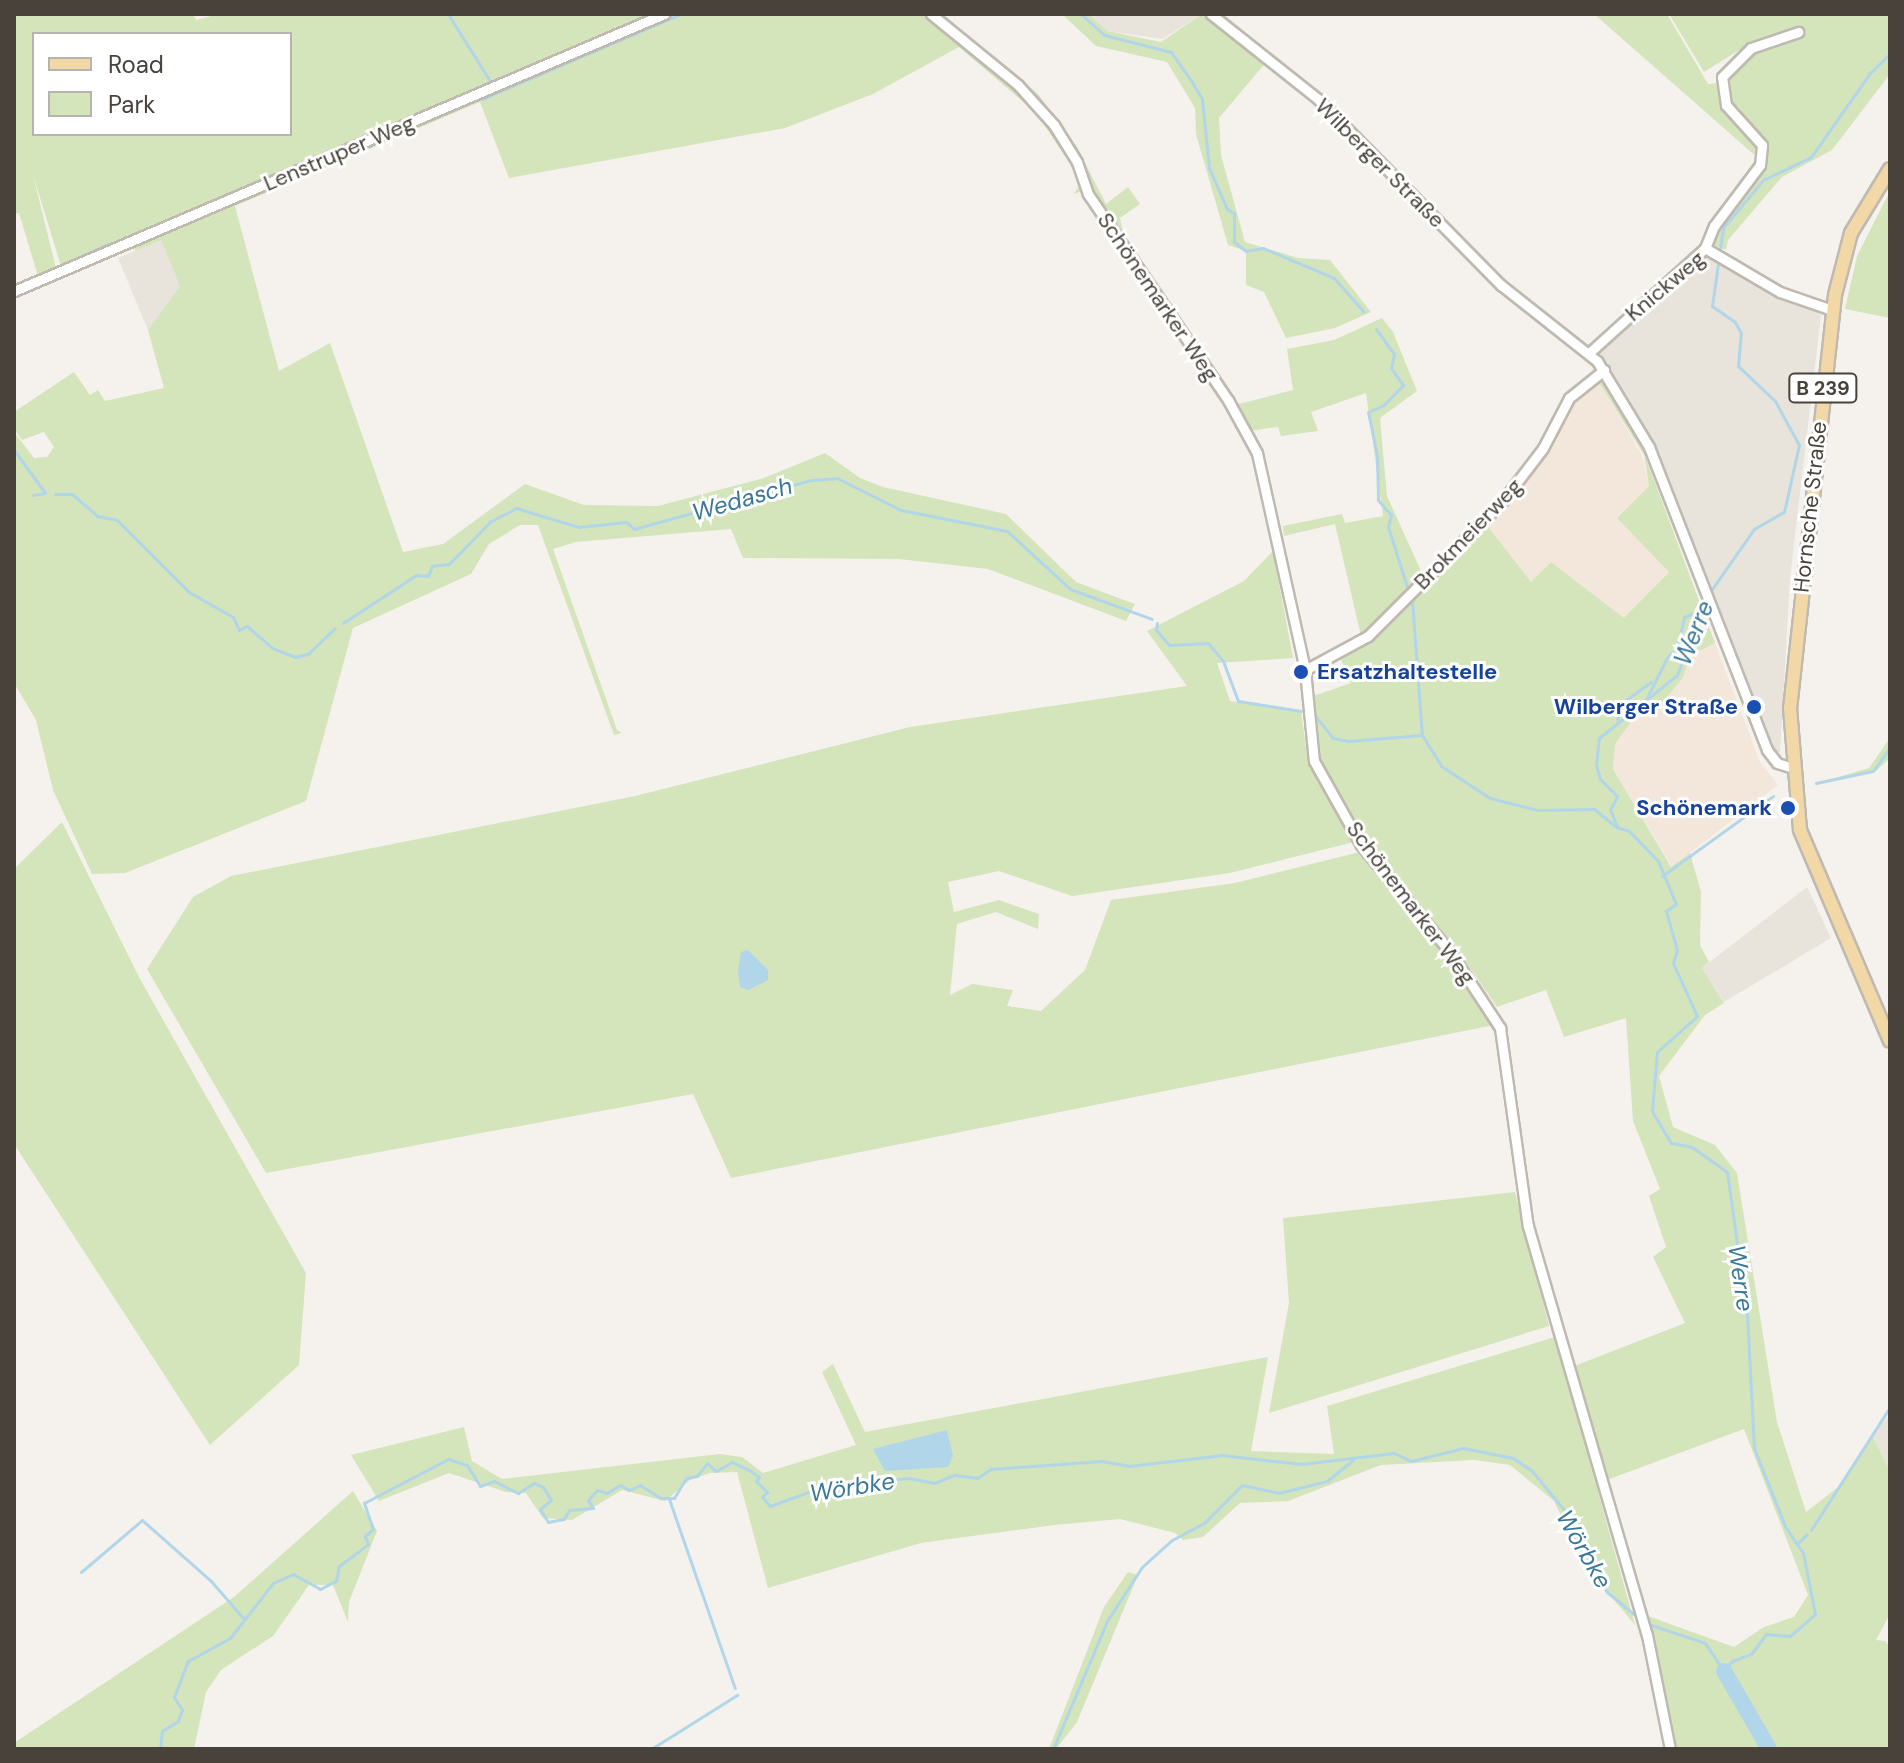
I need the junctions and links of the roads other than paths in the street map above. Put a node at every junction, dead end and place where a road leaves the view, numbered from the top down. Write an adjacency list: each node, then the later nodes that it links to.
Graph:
1 (664, 14): 7 (street, Lenstruper Weg)
2 (931, 14): 11 (street, Schönemarker Weg)
3 (1211, 14): 9 (street, Wilberger Straße)
4 (1798, 32): 6 (street)
5 (1890, 169): 8 (main road, Hornsche Straße / B 239)
6 (1714, 252): 8 (street, Knickweg); 9 (street, Knickweg)
7 (14, 291)
8 (1832, 310): 12 (main road, Hornsche Straße / B 239)
9 (1590, 352): 10 (street, Wilberger Straße)
10 (1604, 370): 11 (street, Brokmeierweg); 12 (street, Wilberger Straße)
11 (1305, 670): 14 (street, Schönemarker Weg)
12 (1793, 768): 13 (main road, B 239)
13 (1890, 1041)
14 (1670, 1749)

